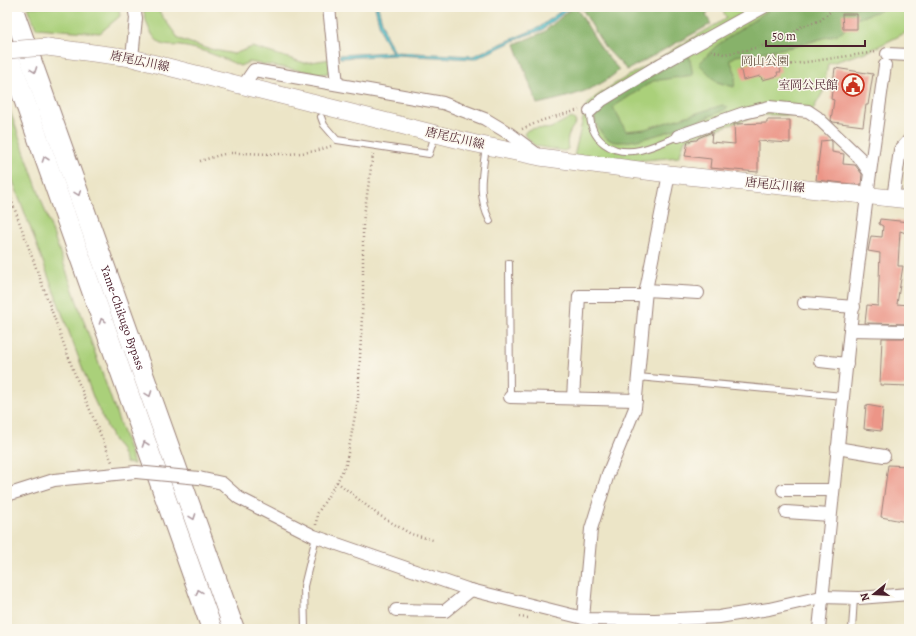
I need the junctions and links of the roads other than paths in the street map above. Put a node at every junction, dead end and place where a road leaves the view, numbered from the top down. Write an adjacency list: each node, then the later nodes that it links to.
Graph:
1 (12, 7): 51 (highway, Yame-Chikugo Bypass, one-way to 51)
2 (134, 7): 7 (street)
3 (328, 7): 8 (street)
4 (764, 7): 10 (street)
5 (7, 50): 7 (main road, 唐尾広川線, bridge); 50 (highway, Yame-Chikugo Bypass, one-way to 5)
6 (909, 55): 17 (street)
7 (132, 58): 9 (main road, 唐尾広川線)
8 (337, 84): 9 (street); 16 (street)
9 (243, 86): 12 (main road, 唐尾広川線)
10 (590, 111): 13 (lane)
11 (321, 117): 12 (lane)
12 (435, 133): 15 (main road, 唐尾広川線)
13 (678, 136): 17 (street)
14 (909, 140): 20 (street)
15 (486, 146): 16 (main road, 唐尾広川線); 21 (lane)
16 (540, 157): 18 (main road, 唐尾広川線)
17 (870, 173): 19 (street)
18 (669, 174): 19 (main road, 唐尾広川線); 23 (street)
19 (868, 195): 20 (main road, 唐尾広川線); 26 (street)
20 (901, 199)
21 (490, 221)
22 (508, 263): 33 (lane)
23 (646, 293): 24 (street); 31 (street); 34 (street)
24 (698, 293)
25 (804, 303): 26 (street)
26 (854, 307): 27 (street)
27 (850, 330): 28 (street); 30 (street)
28 (909, 331)
29 (820, 361): 30 (street)
30 (847, 364): 32 (street)
31 (638, 377): 32 (lane); 35 (street)
32 (843, 396): 36 (street)
33 (510, 397): 34 (street)
34 (573, 398): 35 (street)
35 (636, 400): 49 (street)
36 (837, 448): 37 (street); 39 (street)
37 (884, 456)
38 (782, 490): 39 (street)
39 (833, 490): 42 (street)
40 (7, 495): 43 (street, bridge)
41 (786, 512): 42 (street)
42 (830, 515): 46 (street)
43 (315, 537): 44 (street); 52 (lane)
44 (470, 590): 48 (street); 49 (street)
45 (909, 594): 47 (street)
46 (821, 597): 47 (street); 49 (street); 53 (street)
47 (854, 598): 54 (lane)
48 (396, 610)
49 (586, 622)
50 (212, 629)
51 (234, 629)
52 (305, 629)
53 (819, 629)
54 (852, 629)

